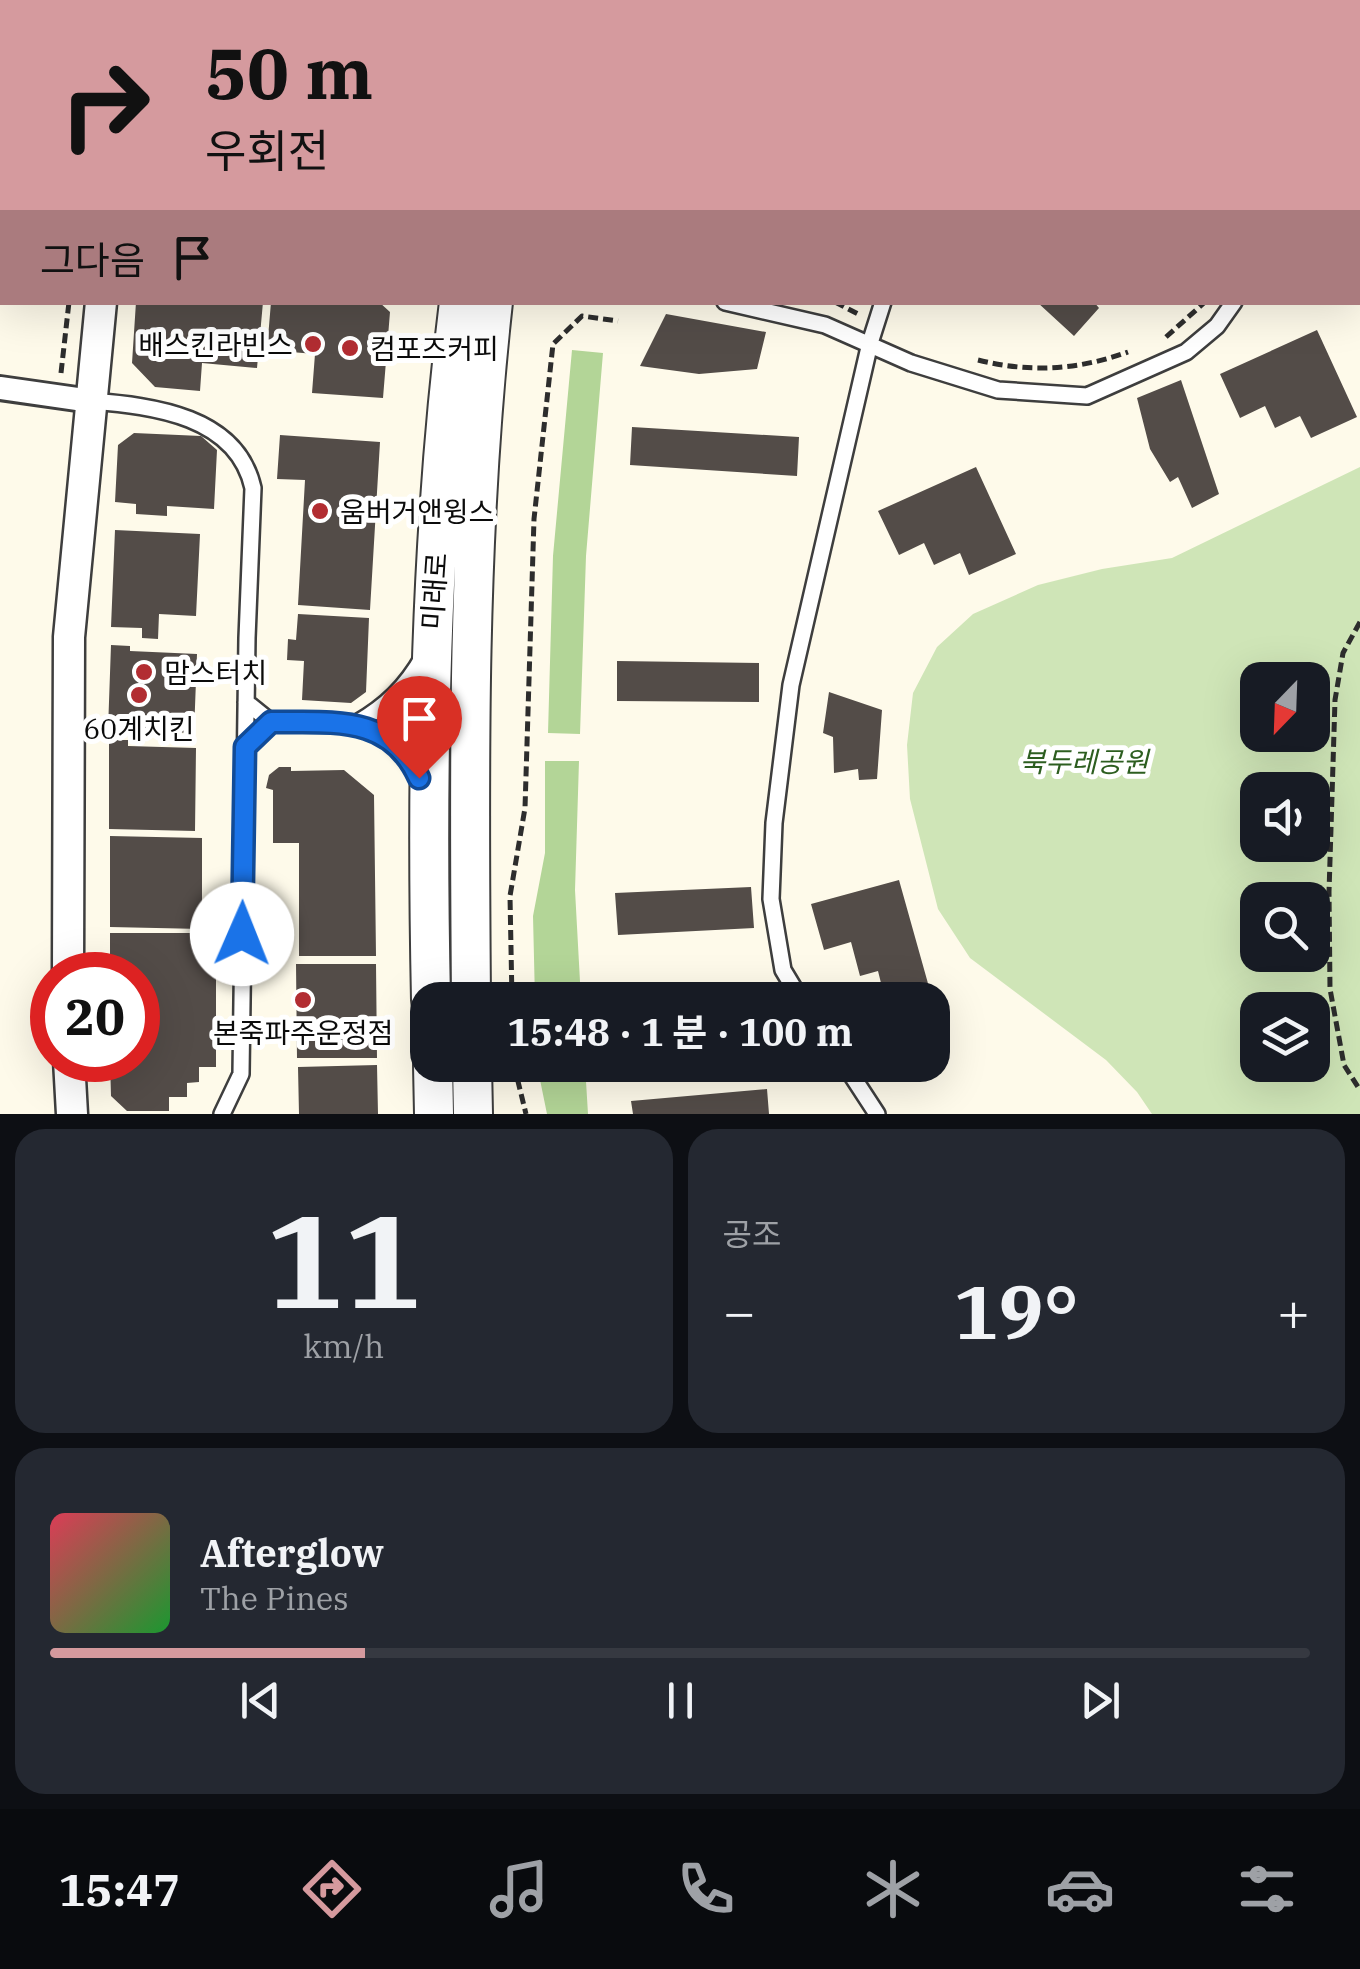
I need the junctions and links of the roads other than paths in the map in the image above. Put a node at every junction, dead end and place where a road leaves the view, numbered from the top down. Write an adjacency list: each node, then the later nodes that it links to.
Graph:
1 (101, 305): 9 (street)
2 (459, 305): 10 (street, 미래로)
3 (493, 305): 18 (street, 미래로)
4 (737, 305): 7 (lane)
5 (882, 305): 7 (lane)
6 (1232, 305): 7 (lane)
7 (870, 343): 19 (lane)
8 (0, 388): 9 (street)
9 (92, 400): 11 (lane); 16 (street)
10 (430, 646): 13 (lane); 15 (street, 미래로)
11 (246, 702): 12 (lane); 14 (lane)
12 (271, 722): 13 (lane); 14 (lane)
13 (357, 723): 15 (lane)
14 (245, 747): 25 (lane)
15 (427, 797): 17 (street, 미래로)
16 (68, 952)
17 (431, 982)
18 (471, 982)
19 (791, 982)
20 (70, 1082): 24 (street)
21 (433, 1082): 26 (street)
22 (472, 1082): 27 (street)
23 (856, 1082): 28 (lane)
24 (72, 1114)
25 (222, 1114)
26 (434, 1114)
27 (472, 1114)
28 (878, 1114)

